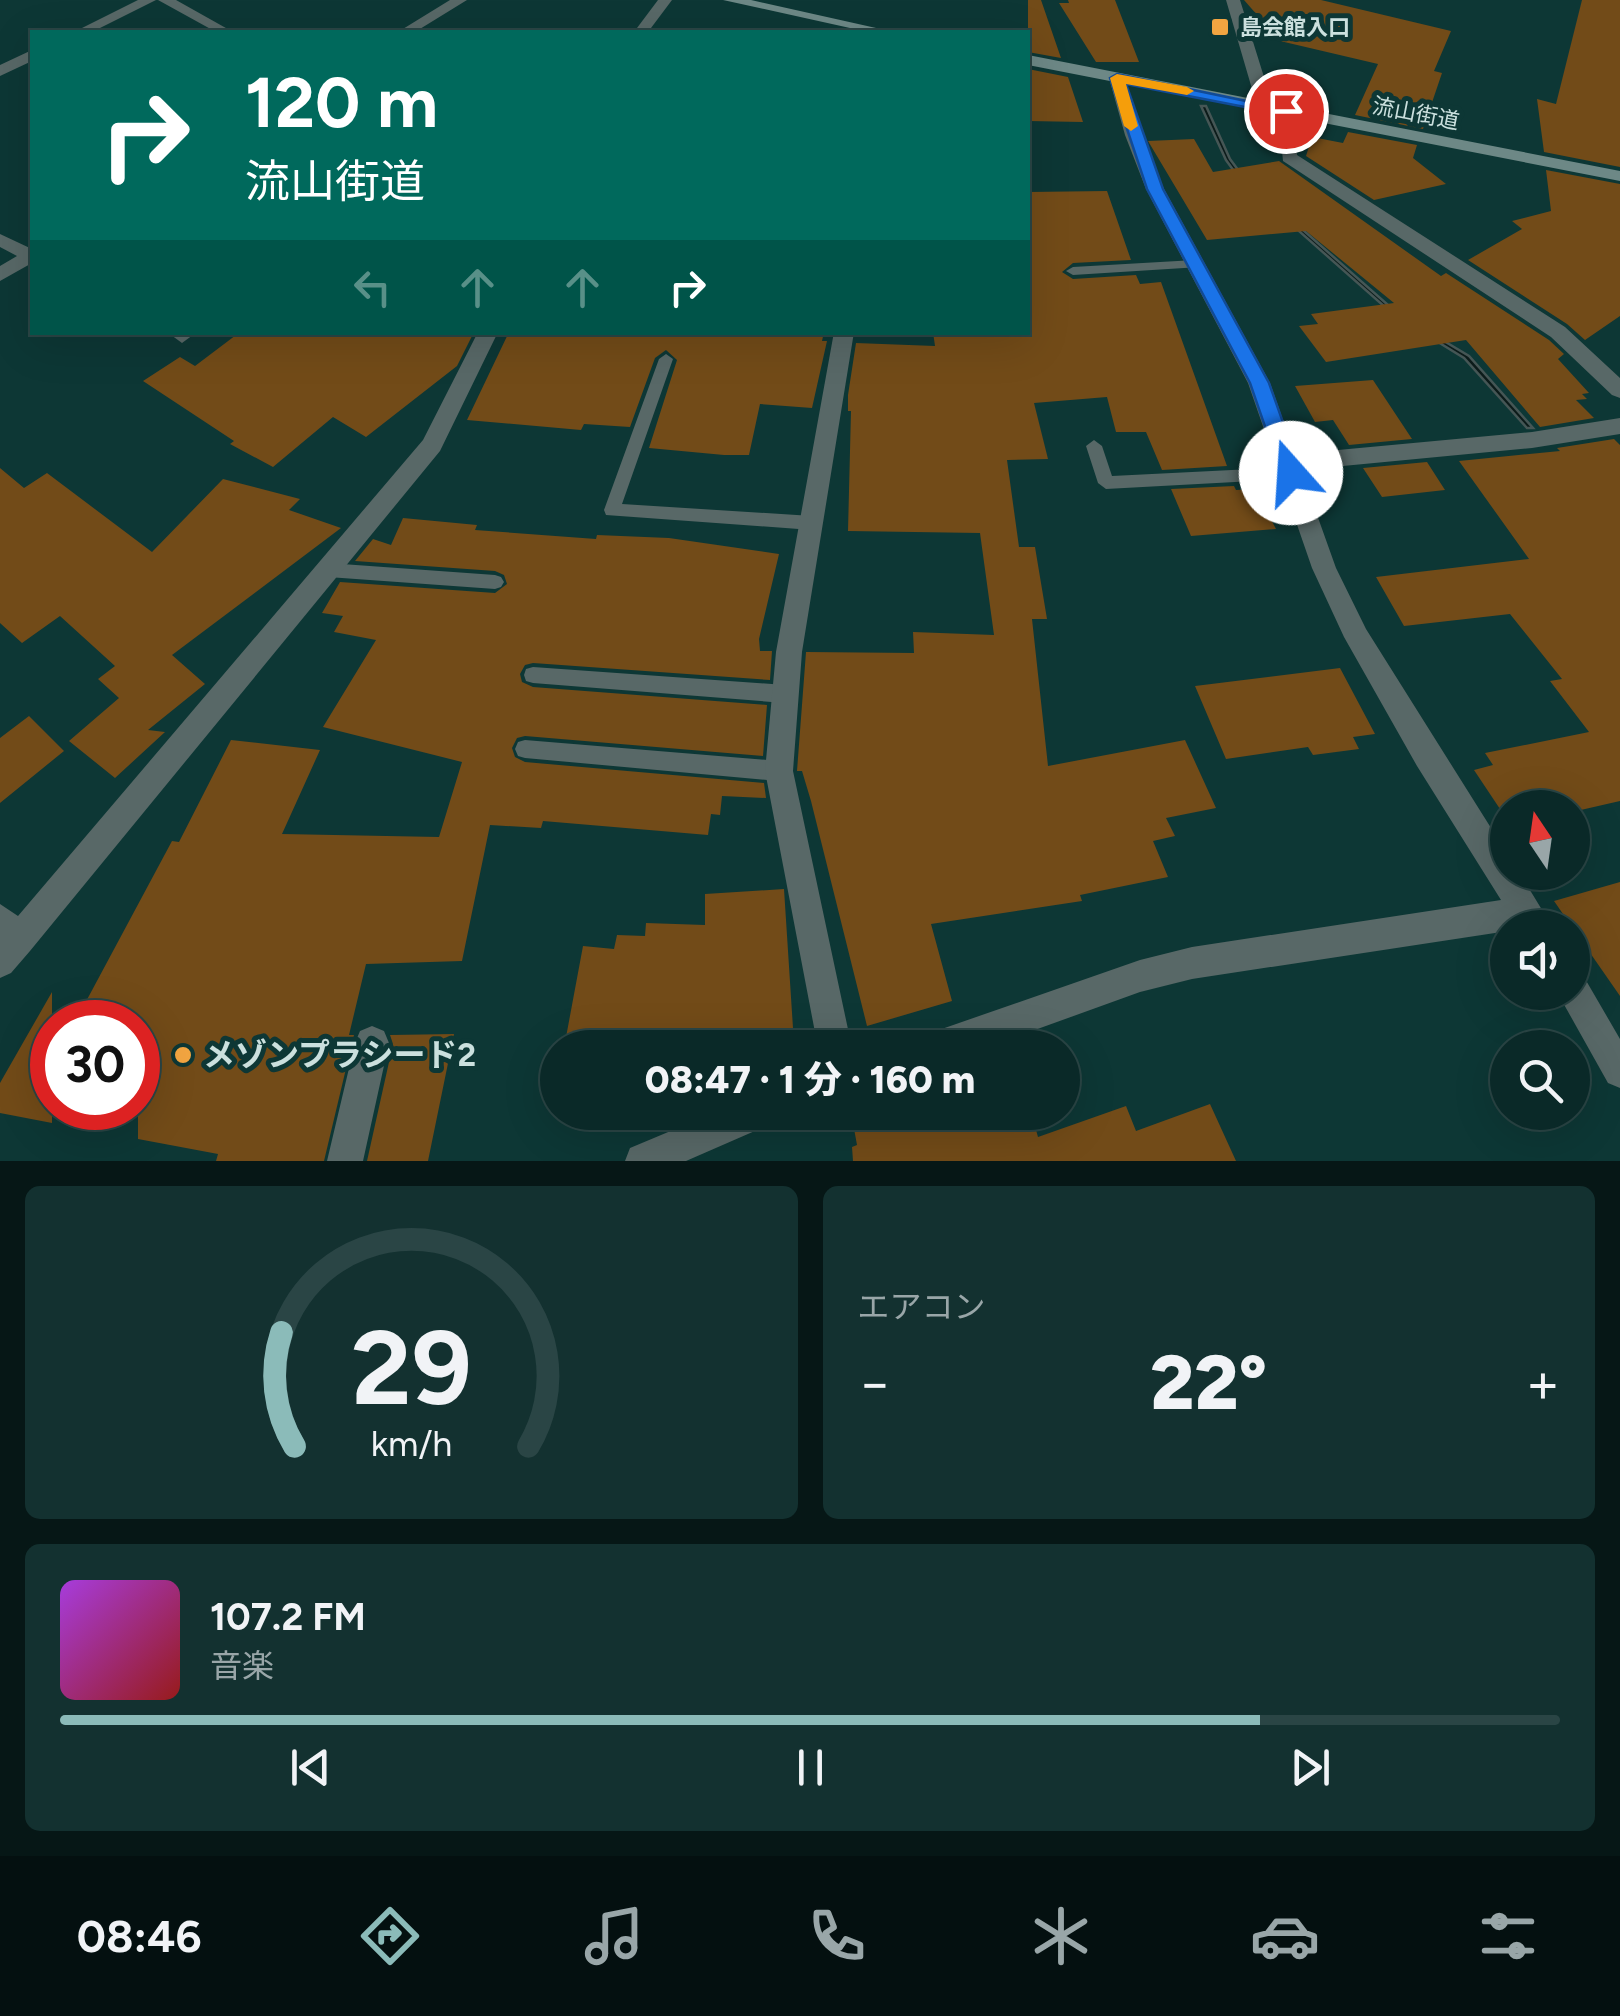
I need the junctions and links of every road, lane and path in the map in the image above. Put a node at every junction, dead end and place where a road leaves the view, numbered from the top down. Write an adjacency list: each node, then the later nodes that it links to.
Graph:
1 (150, 0): 7 (street)
2 (164, 0): 8 (street)
3 (460, 0): 9 (street)
4 (664, 0): 10 (street)
5 (730, 0): 11 (street)
6 (1233, 0): 17 (street)
7 (84, 30)
8 (222, 30)
9 (408, 30)
10 (642, 30)
11 (877, 30)
12 (0, 54): 14 (street)
13 (1030, 60): 16 (street, 流山街道)
14 (28, 61): 15 (street)
15 (0, 70)
16 (1117, 78): 17 (street, 流山街道); 23 (street)
17 (1265, 106): 18 (street, 流山街道)
18 (1286, 111): 19 (street, 流山街道); 29 (street)
19 (1620, 176)
20 (0, 240): 21 (street)
21 (30, 255)
22 (30, 257): 25 (street)
23 (1195, 264): 24 (lane); 32 (street)
24 (1074, 272)
25 (0, 275)
26 (487, 335): 34 (street)
27 (843, 335): 33 (street)
28 (666, 359): 33 (lane)
29 (1620, 390)
30 (1620, 426): 32 (street)
31 (1094, 446): 32 (lane)
32 (1290, 468): 40 (street)
33 (812, 523): 37 (street)
34 (328, 570): 35 (lane); 42 (street)
35 (496, 582)
36 (533, 676): 37 (lane)
37 (786, 694): 39 (street)
38 (526, 749): 39 (lane)
39 (779, 770): 44 (street)
40 (1527, 910)
41 (1490, 925): 45 (street)
42 (6, 941)
43 (1584, 1010): 47 (street)
44 (830, 1030)
45 (987, 1030)
46 (372, 1042): 49 (street)
47 (1620, 1071)
48 (716, 1130): 50 (street)
49 (345, 1161)
50 (643, 1161)

